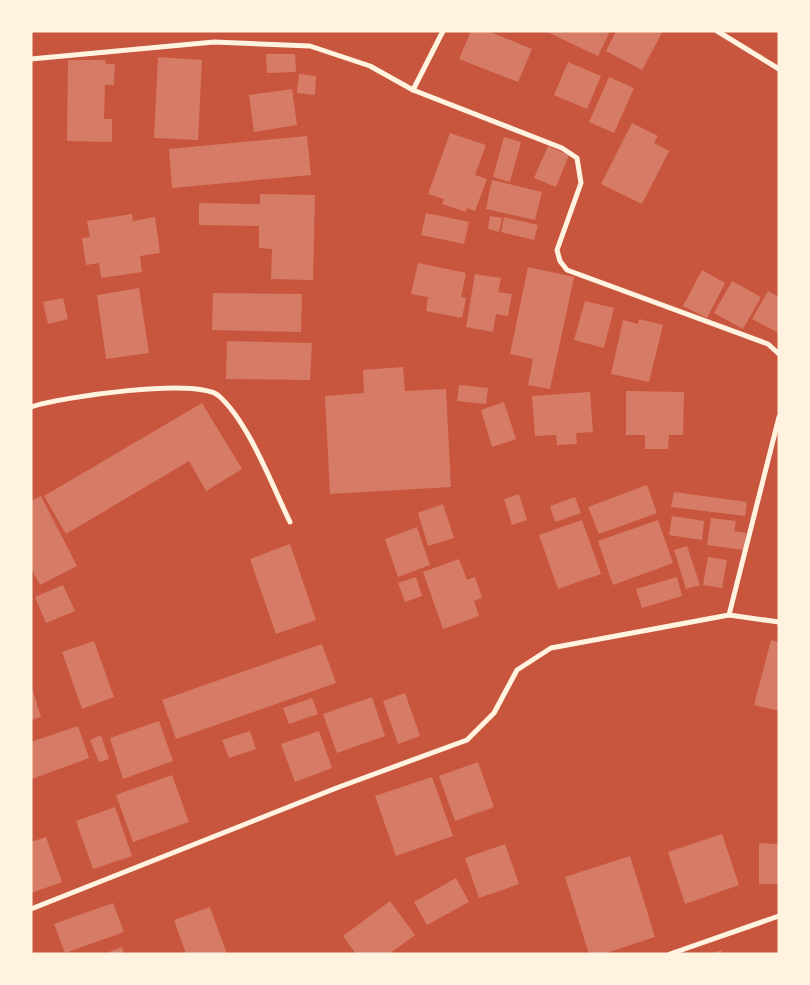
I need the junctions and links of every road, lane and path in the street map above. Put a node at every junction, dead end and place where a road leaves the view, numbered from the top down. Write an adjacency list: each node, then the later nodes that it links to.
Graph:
1 (443, 31): 5 (street)
2 (717, 31): 4 (street)
3 (31, 59): 5 (street)
4 (779, 69)
5 (413, 90): 6 (street)
6 (779, 354)
7 (31, 407): 9 (street)
8 (779, 417): 10 (street)
9 (290, 522)
10 (729, 615): 11 (street); 12 (street)
11 (779, 622)
12 (31, 909)
13 (779, 916): 14 (street)
14 (670, 954)

